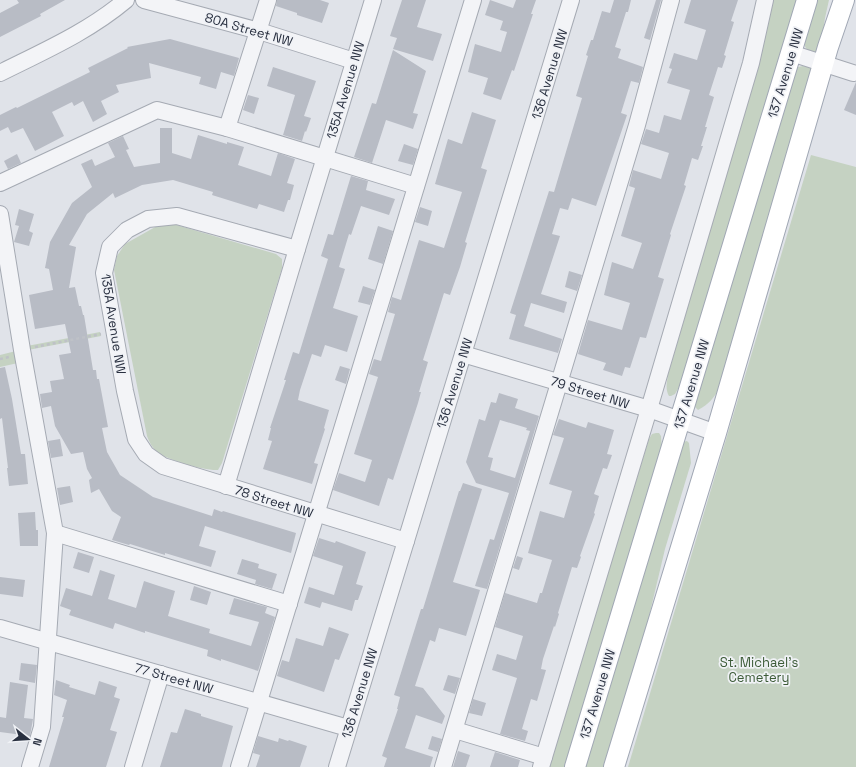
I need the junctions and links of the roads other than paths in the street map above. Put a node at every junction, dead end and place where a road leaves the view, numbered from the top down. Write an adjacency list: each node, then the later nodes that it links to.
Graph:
1 (126, 0): 16 (street)
2 (144, 0): 12 (street, 80A Street NW)
3 (268, 0): 12 (street)
4 (373, 0): 15 (street, 135A Avenue NW)
5 (473, 0): 21 (street)
6 (571, 0): 24 (street, 136 Avenue NW)
7 (671, 0): 25 (street)
8 (765, 0): 26 (street)
9 (807, 0): 13 (main road, 137 Avenue NW)
10 (836, 0): 14 (main road)
11 (844, 0): 14 (main road)
12 (259, 31): 15 (street, 80A Street NW); 18 (street)
13 (791, 53): 14 (street); 27 (main road, 137 Avenue NW)
14 (826, 55): 17 (street); 28 (main road)
15 (354, 61): 19 (street, 135A Avenue NW)
16 (0, 73)
17 (853, 73)
18 (227, 128): 19 (street); 20 (street)
19 (325, 158): 21 (street); 23 (street, 135A Avenue NW)
20 (0, 183)
21 (416, 186): 31 (street)
22 (0, 214): 32 (street)
23 (297, 249): 29 (street, 135A Avenue NW); 30 (street, 135A Avenue NW)
24 (463, 354): 25 (street, 79 Street NW); 33 (street, 136 Avenue NW)
25 (560, 383): 26 (street, 79 Street NW); 40 (street)
26 (649, 409): 27 (street, 79 Street NW); 41 (street)
27 (680, 421): 28 (street, 79 Street NW); 47 (main road, 137 Avenue NW)
28 (716, 434): 48 (main road)
29 (146, 454): 30 (street, 78 Street NW)
30 (226, 486): 31 (street, 78 Street NW)
31 (316, 514): 33 (street, 78 Street NW); 34 (street)
32 (55, 533): 34 (street); 36 (street)
33 (406, 541): 39 (street, 136 Avenue NW)
34 (289, 604): 38 (street)
35 (0, 628): 36 (street, 77 Street NW)
36 (48, 641): 37 (street, 77 Street NW); 42 (street)
37 (161, 674): 38 (street, 77 Street NW); 43 (street)
38 (259, 702): 39 (street, 77 Street NW); 44 (street)
39 (348, 728): 45 (street, 136 Avenue NW)
40 (455, 730): 41 (street); 46 (street)
41 (543, 762)
42 (30, 767)
43 (133, 767)
44 (239, 767)
45 (337, 767)
46 (443, 767)
47 (574, 767)
48 (614, 767)

